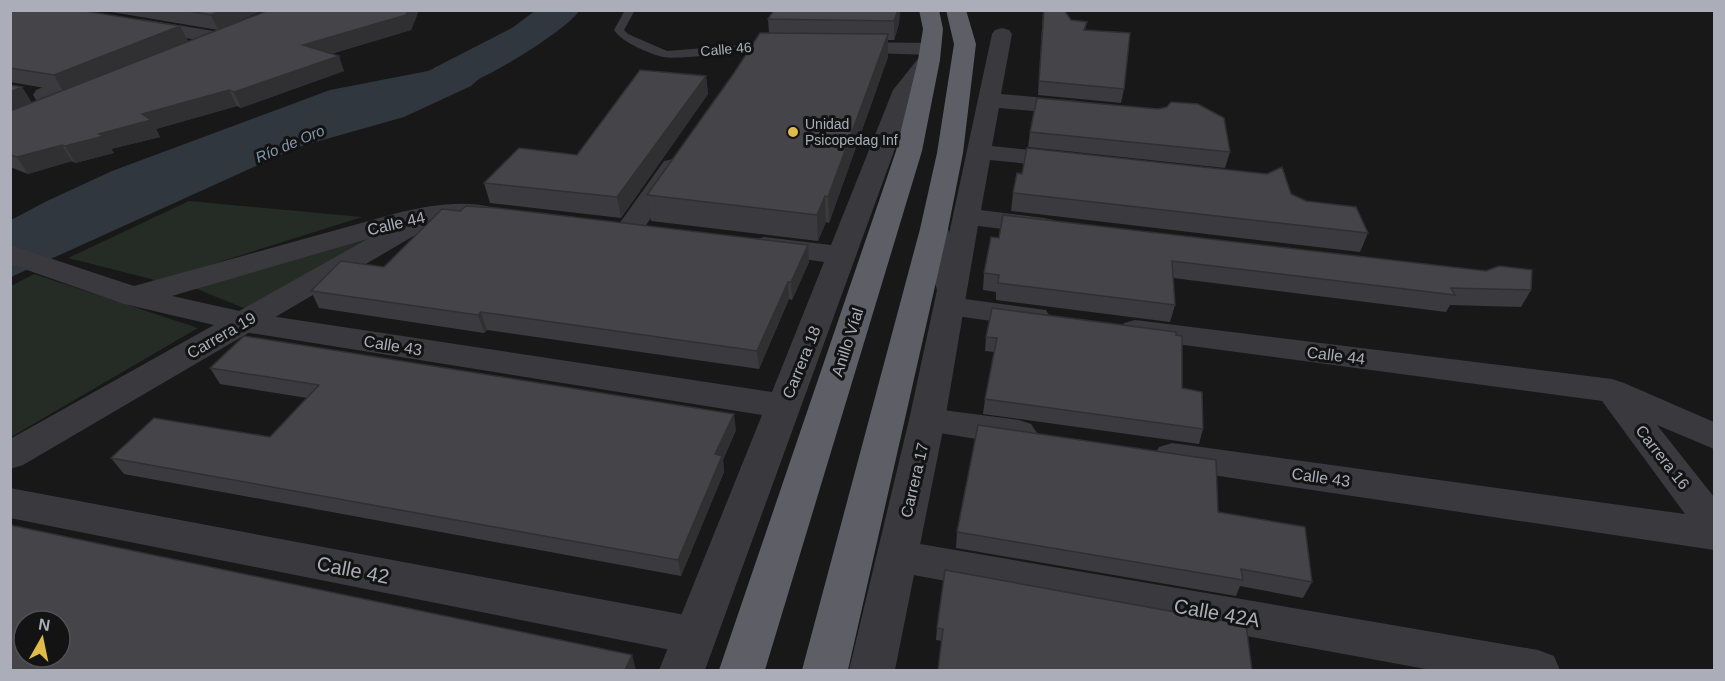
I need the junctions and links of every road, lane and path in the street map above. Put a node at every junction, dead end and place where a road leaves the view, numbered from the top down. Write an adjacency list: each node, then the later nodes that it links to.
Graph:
1 (630, 10): 10 (lane, Calle 46)
2 (929, 10): 11 (highway, Anillo Víal)
3 (956, 10): 21 (highway)
4 (124, 23): 5 (street)
5 (181, 32): 7 (street); 9 (street)
6 (1002, 34): 14 (street, Carrera 17)
7 (150, 46)
8 (830, 48): 11 (street)
9 (179, 53)
10 (757, 54)
11 (930, 55): 27 (street, Carrera 18); 45 (highway, Anillo Víal)
12 (112, 72): 13 (street)
13 (21, 92)
14 (990, 100): 15 (street); 17 (street, Carrera 17)
15 (1096, 110)
16 (688, 143): 22 (street)
17 (980, 152): 18 (street); 21 (street, Carrera 17)
18 (1085, 163)
19 (432, 214): 20 (street, Calle 44); 28 (street, Calle 44); 31 (street, Carrera 19)
20 (502, 214)
21 (951, 223): 23 (street); 29 (street, Carrera 17); 46 (highway)
22 (618, 228): 24 (street)
23 (1074, 229)
24 (665, 234)
25 (736, 242): 27 (street)
26 (10, 254): 28 (street, Calle 43)
27 (843, 255): 34 (street, Carrera 18)
28 (135, 297): 31 (street, Calle 43)
29 (951, 298): 30 (street); 35 (street, Carrera 17)
30 (1068, 321)
31 (244, 322): 34 (street, Calle 43); 39 (street, Carrera 19)
32 (1103, 326): 33 (street, Calle 44)
33 (1612, 391): 36 (street, Calle 44); 41 (street, Carrera 16)
34 (783, 406): 44 (street, Carrera 18)
35 (927, 420): 37 (street); 43 (street, Carrera 17)
36 (1714, 436)
37 (1056, 439)
38 (1139, 451): 42 (street, Calle 43)
39 (10, 456)
40 (10, 503): 44 (street, Calle 42)
41 (1714, 524)
42 (1714, 534)
43 (897, 556): 47 (street, Carrera 17); 48 (street, Calle 42A)
44 (689, 653)
45 (742, 670)
46 (825, 670)
47 (872, 670)
48 (1538, 670)

